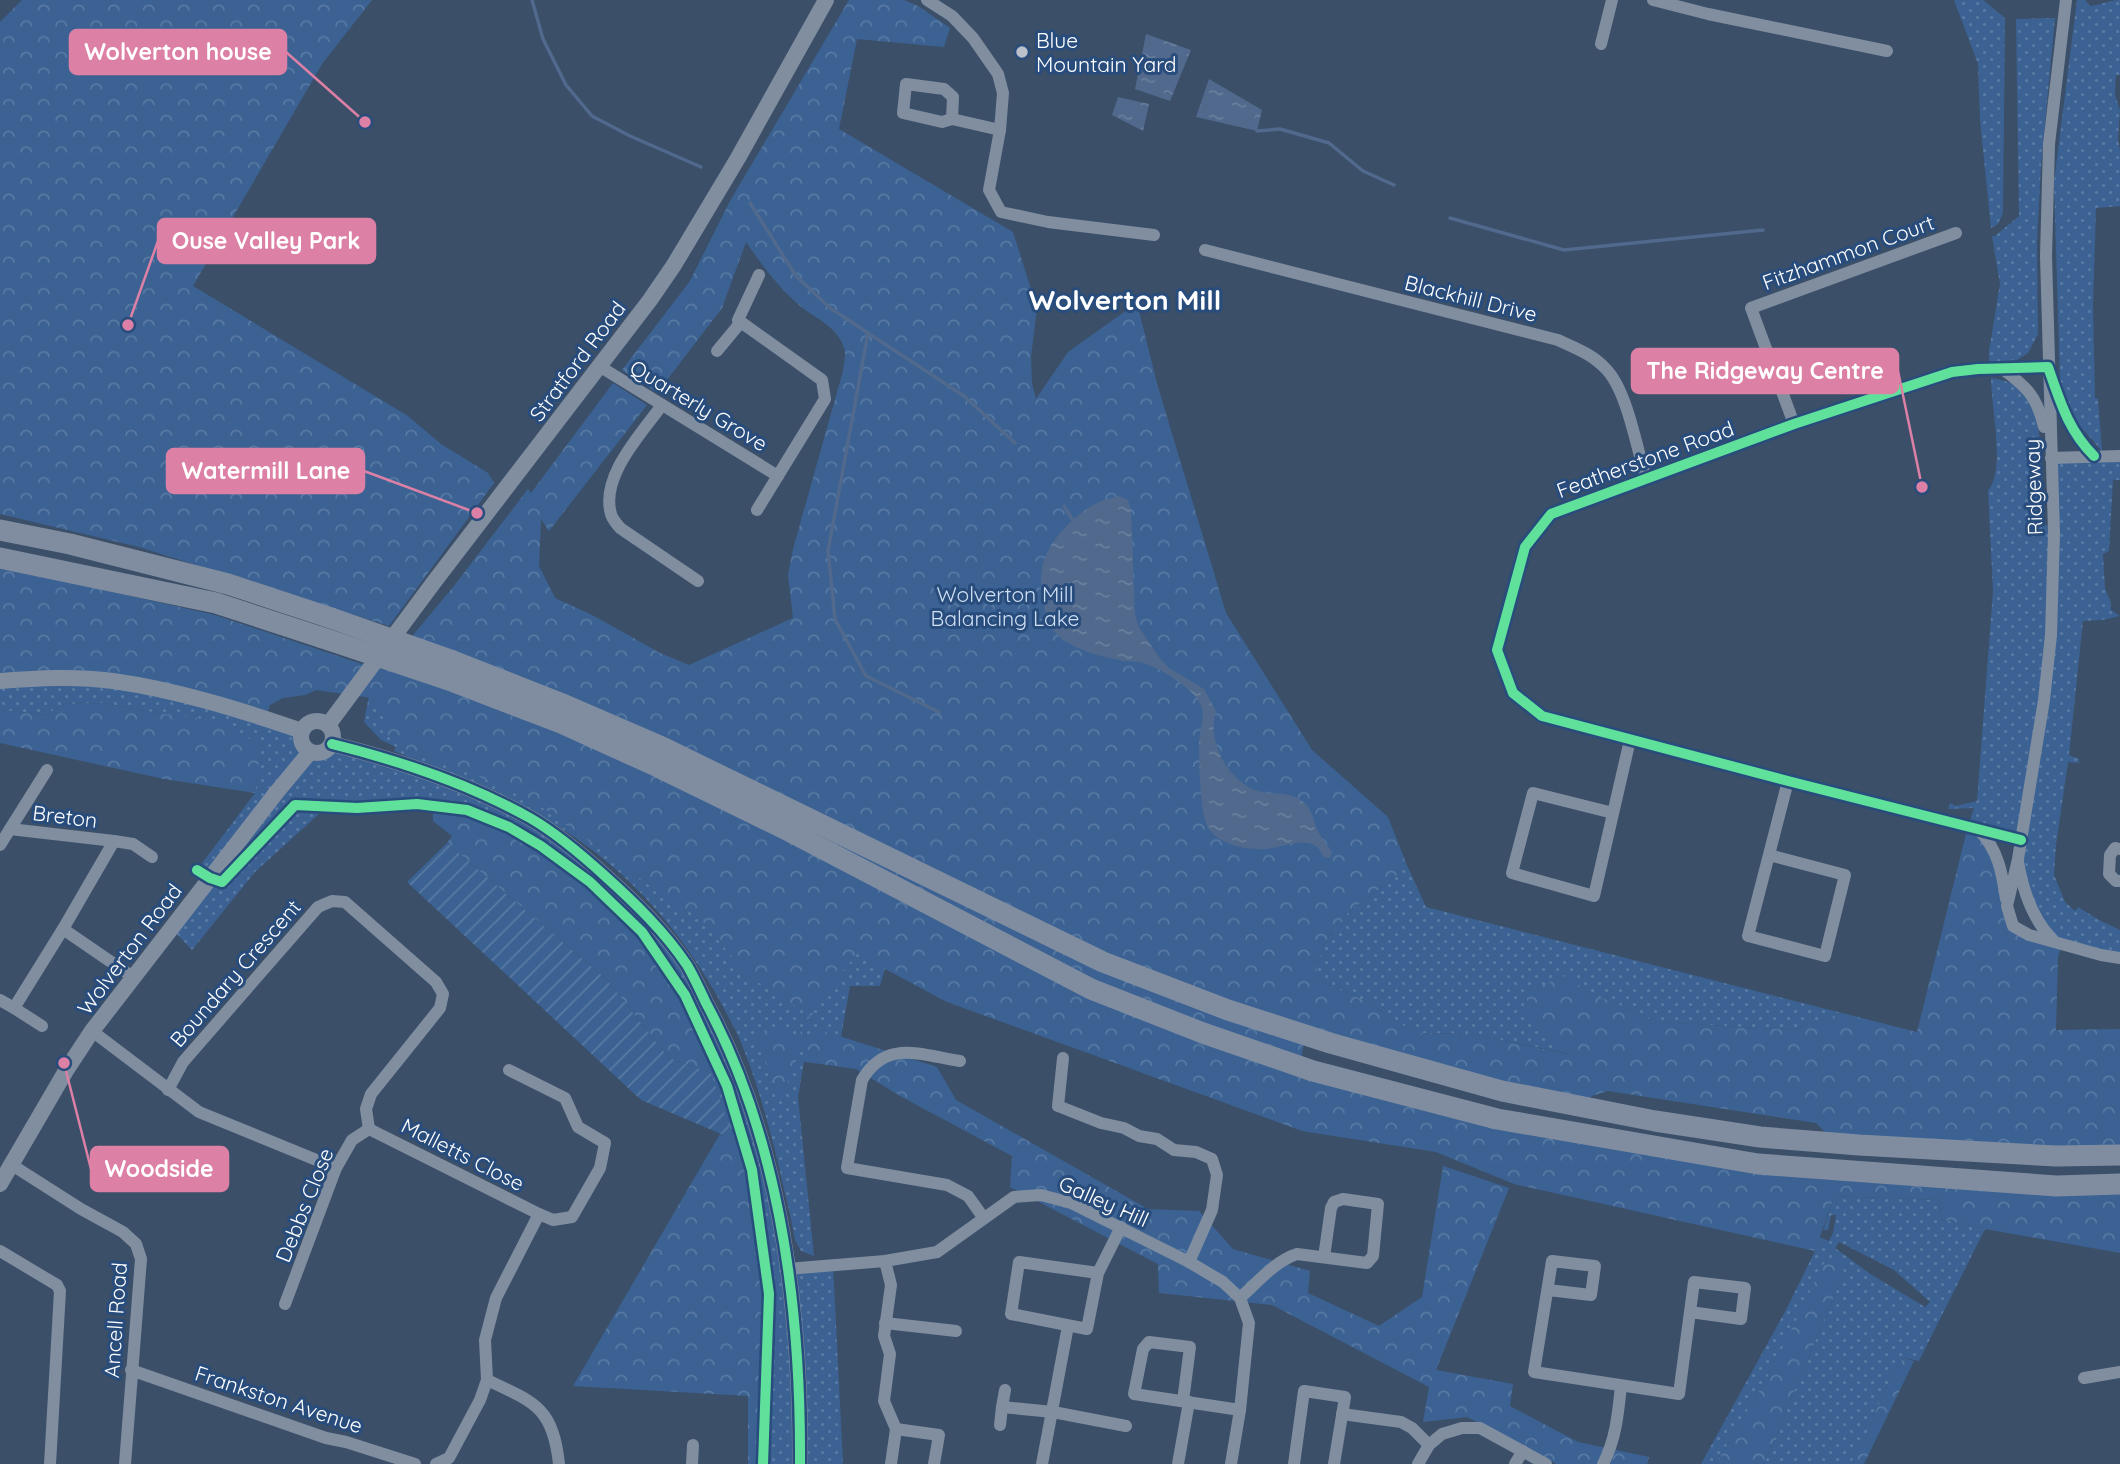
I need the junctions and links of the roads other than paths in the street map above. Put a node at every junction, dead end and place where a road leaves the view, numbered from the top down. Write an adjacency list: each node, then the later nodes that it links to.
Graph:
1 (827, 0): 17 (street, Stratford Road)
2 (927, 0): 6 (street)
3 (1612, 0): 7 (street)
4 (1653, 0): 8 (street)
5 (2065, 2): 18 (street, Ridgeway)
6 (946, 5): 10 (street)
7 (1601, 44)
8 (1886, 51)
9 (952, 119): 10 (street)
10 (1000, 130): 12 (street)
11 (1956, 233): 21 (street, Fitzhammon Court)
12 (1154, 236)
13 (1205, 250): 26 (street, Blackhill Drive)
14 (759, 275): 15 (street)
15 (741, 322): 16 (street); 25 (street, Quarterly Grove)
16 (717, 351)
17 (599, 366): 20 (street, Quarterly Grove); 34 (street, Stratford Road)
18 (2048, 367): 19 (street, Featherstone Road); 22 (street); 24 (street, Ridgeway)
19 (2001, 368): 21 (street, Featherstone Road); 24 (street)
20 (662, 405): 25 (street, Quarterly Grove); 30 (street)
21 (1794, 424): 26 (street, Featherstone Road)
22 (2094, 456): 23 (street); 24 (street)
23 (2120, 456)
24 (2051, 458): 44 (street, Ridgeway)
25 (778, 475): 27 (street, Quarterly Grove)
26 (1646, 479): 36 (street, Featherstone Road)
27 (757, 510)
28 (0, 530): 31 (highway)
29 (0, 558): 31 (highway)
30 (698, 581)
31 (326, 627): 32 (highway, bridge)
32 (450, 670): 66 (highway); 70 (highway)
33 (0, 681): 35 (street)
34 (328, 725): 35 (street); 37 (street)
35 (302, 731): 38 (street)
36 (1630, 740): 40 (street, Featherstone Road); 41 (street)
37 (332, 744): 38 (street); 78 (street)
38 (310, 752): 56 (street, Wolverton Road)
39 (47, 770): 42 (street, Breton)
40 (1788, 781): 43 (street, Featherstone Road); 48 (street)
41 (1613, 813): 41 (street)
42 (10, 829): 45 (street, Breton); 46 (street, Breton)
43 (1979, 830): 44 (street, Featherstone Road); 52 (street)
44 (2021, 840): 50 (street, Ridgeway)
45 (114, 841): 49 (street, Breton); 53 (street, Breton)
46 (0, 845)
47 (2120, 849): 51 (street)
48 (1769, 855): 48 (street)
49 (152, 857)
50 (2018, 859): 52 (street, Ridgeway); 54 (street)
51 (2120, 881)
52 (2007, 906): 54 (street)
53 (63, 929): 56 (street); 58 (street, Breton)
54 (2053, 941): 55 (street)
55 (2120, 958)
56 (132, 977): 60 (street, Wolverton Road)
57 (0, 1000): 58 (street)
58 (14, 1008): 59 (street)
59 (41, 1026)
60 (92, 1031): 64 (street); 67 (street, Wolverton Road)
61 (1063, 1058): 77 (street)
62 (960, 1061): 72 (street)
63 (509, 1070): 71 (street, Malletts Close)
64 (168, 1090): 65 (street, Boundary Crescent); 68 (street)
65 (369, 1129): 68 (street, Debbs Close); 71 (street, Malletts Close)
66 (2120, 1154)
67 (12, 1165): 69 (street, Wolverton Road); 87 (street, Ancell Road)
68 (336, 1168): 82 (street, Debbs Close)
69 (0, 1184)
70 (2120, 1184)
71 (539, 1214): 90 (street, Malletts Close)
72 (983, 1217): 73 (street, Galley Hill); 76 (street, Galley Hill)
73 (1121, 1227): 77 (street, Galley Hill); 79 (street)
74 (0, 1251): 104 (street)
75 (1324, 1257): 75 (street); 81 (street)
76 (885, 1261): 78 (street, Galley Hill); 84 (street)
77 (1189, 1262): 81 (street, Galley Hill)
78 (787, 1269): 110 (street)
79 (1098, 1273): 85 (street); 85 (street)
80 (1548, 1290): 91 (street)
81 (1240, 1298): 95 (street)
82 (285, 1304)
83 (1690, 1312): 83 (street); 91 (street)
84 (886, 1324): 86 (street); 100 (street)
85 (1068, 1326): 96 (street)
86 (956, 1331)
87 (131, 1370): 105 (street, Ancell Road); 106 (street, Frankston Avenue)
88 (2120, 1372): 89 (street)
89 (2084, 1378)
90 (487, 1380): 107 (street); 108 (street)
91 (1621, 1386): 121 (street)
92 (1004, 1390): 94 (street)
93 (1186, 1401): 93 (street); 95 (street); 114 (street)
94 (1002, 1407): 96 (street); 98 (street)
95 (1240, 1410): 115 (street)
96 (1053, 1412): 99 (street); 113 (street)
97 (1342, 1414): 102 (street); 116 (street); 117 (street)
98 (1000, 1425)
99 (1125, 1426)
100 (896, 1429): 111 (street); 112 (street)
101 (693, 1445): 109 (street)
102 (1429, 1446): 103 (street); 118 (street)
103 (1523, 1451): 119 (street); 120 (street)
104 (50, 1464)
105 (125, 1464)
106 (415, 1464)
107 (436, 1464)
108 (559, 1464)
109 (692, 1464)
110 (800, 1464)
111 (891, 1464)
112 (934, 1464)
113 (1042, 1464)
114 (1178, 1464)
115 (1231, 1464)
116 (1294, 1464)
117 (1334, 1464)
118 (1418, 1464)
119 (1515, 1464)
120 (1546, 1464)
121 (1603, 1464)

